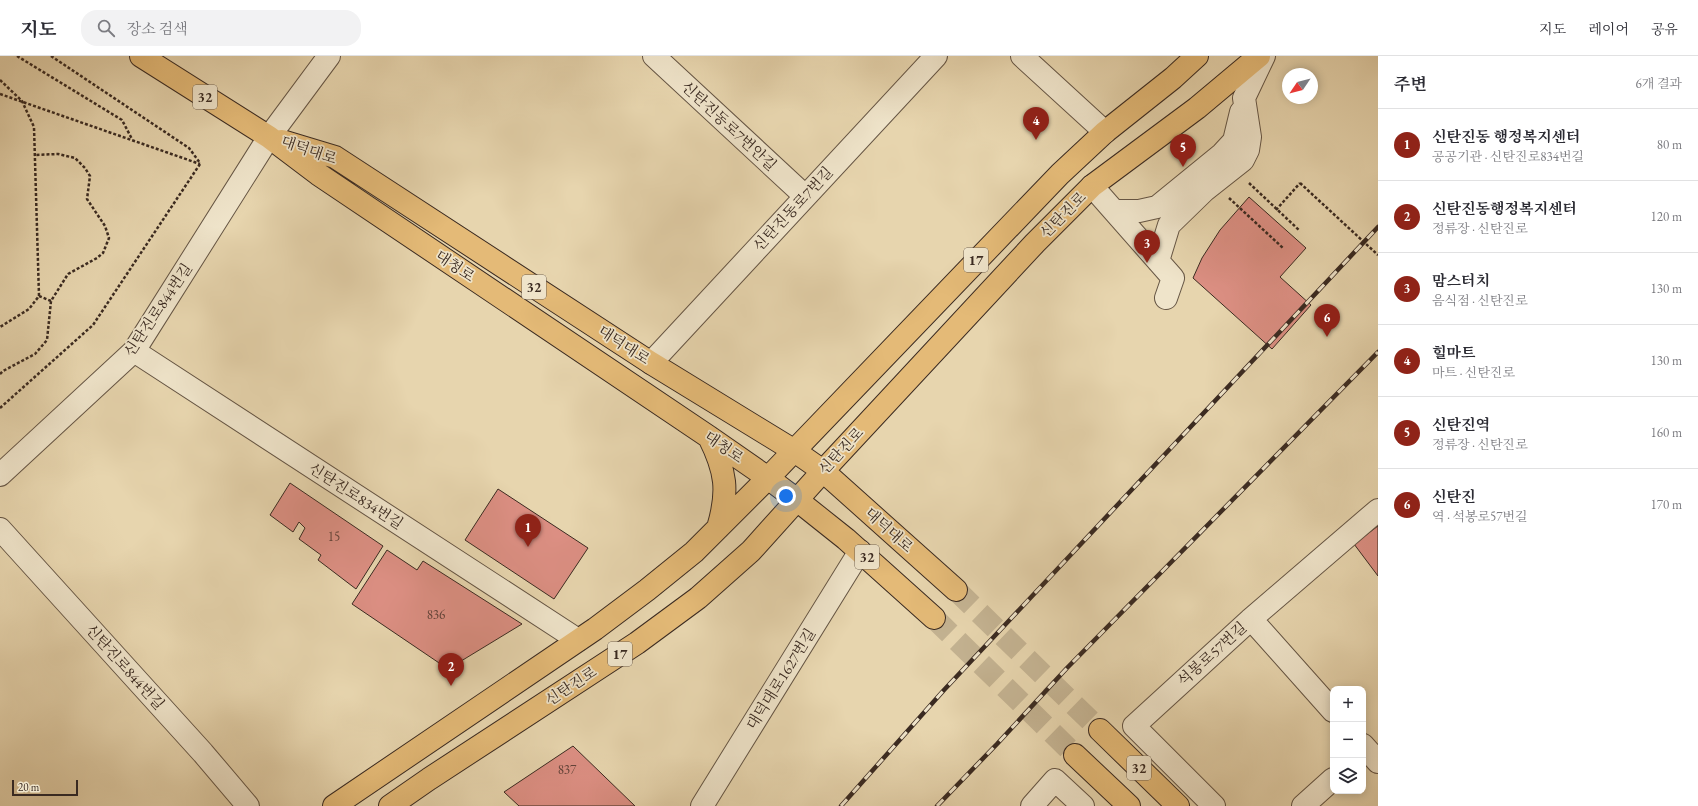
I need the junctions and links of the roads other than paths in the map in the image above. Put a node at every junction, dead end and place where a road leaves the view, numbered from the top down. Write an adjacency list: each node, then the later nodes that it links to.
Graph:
1 (141, 56): 11 (main road, 대청로 / 32)
2 (329, 56): 11 (street, 신탄진로844번길)
3 (654, 56): 13 (street, 신탄진동로7번안길)
4 (936, 56): 13 (street, 신탄진동로7번길)
5 (1022, 56): 10 (street)
6 (1197, 56): 10 (main road, 신탄진로 / 17)
7 (1259, 56): 12 (main road, 신탄진로 / 17)
8 (1264, 56): 9 (street)
9 (1244, 98): 14 (street); 15 (street)
10 (1105, 132): 20 (main road, 신탄진로 / 17)
11 (269, 137): 17 (street, 신탄진로844번길); 18 (main road, 대덕대로 / 32); 19 (main road, 대청로 / 32)
12 (1092, 186): 14 (street); 21 (main road, 신탄진로 / 17)
13 (805, 196): 18 (street, 신탄진동로7번길)
14 (1114, 211): 15 (street)
15 (1158, 261): 16 (street)
16 (1166, 298)
17 (134, 351): 22 (street, 신탄진로844번길); 32 (street, 신탄진로834번길)
18 (651, 363): 20 (main road, 대덕대로 / 32)
19 (709, 437): 23 (main road, 대청로 / 32); 26 (main road)
20 (793, 450): 21 (main road, 대덕대로 / 32); 23 (main road, 신탄진로 / 17)
21 (823, 471): 24 (main road, 신탄진로 / 17); 29 (main road, 대덕대로 / 32)
22 (0, 474)
23 (768, 478): 24 (main road, 32); 26 (main road, 신탄진로 / 17)
24 (797, 500): 28 (main road, 32); 39 (main road, 신탄진로 / 17)
25 (1378, 510): 31 (street, 석봉로57번길)
26 (718, 528): 32 (main road, 신탄진로 / 17)
27 (0, 529): 37 (street, 신탄진로844번길)
28 (860, 551): 30 (main road, 32); 40 (street, 대덕대로1627번길)
29 (956, 590)
30 (934, 618)
31 (1251, 619): 33 (street); 45 (street, 석봉로57번길)
32 (578, 640): 38 (main road, 신탄진로 / 17)
33 (1330, 708)
34 (1100, 730): 44 (main road, 32)
35 (1075, 755): 43 (main road, 32)
36 (1330, 782): 46 (street)
37 (248, 806)
38 (334, 806)
39 (390, 806)
40 (702, 806)
41 (1032, 806): 42 (street)
42 (1083, 806)
43 (1129, 806)
44 (1178, 806)
45 (1214, 806)
46 (1303, 806)

